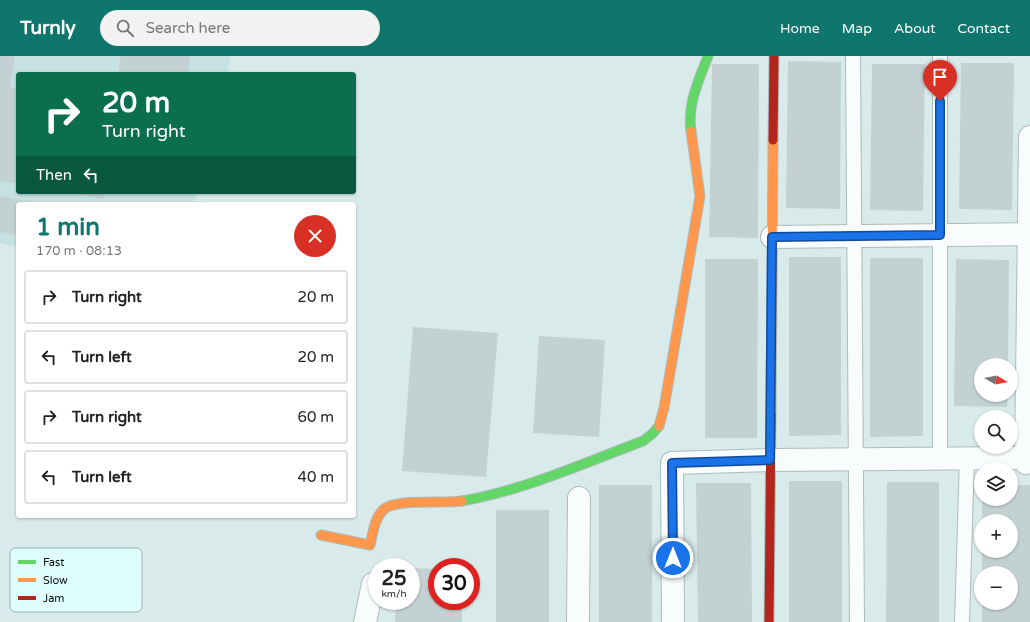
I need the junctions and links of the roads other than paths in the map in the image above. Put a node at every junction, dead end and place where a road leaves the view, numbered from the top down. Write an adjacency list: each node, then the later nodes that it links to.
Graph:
1 (708, 56): 16 (street)
2 (774, 56): 9 (street)
3 (853, 56): 8 (lane)
4 (940, 56): 7 (lane)
5 (1030, 137): 6 (street)
6 (1029, 234): 7 (street); 13 (street)
7 (940, 235): 8 (street); 10 (lane)
8 (854, 236): 9 (street); 12 (lane)
9 (772, 237): 14 (street)
10 (940, 458): 11 (street); 12 (street)
11 (967, 458): 13 (street); 23 (lane)
12 (856, 459): 14 (street); 22 (lane)
13 (1028, 459)
14 (770, 460): 20 (street); 21 (street)
15 (579, 498): 19 (street)
16 (321, 535)
17 (368, 608): 18 (street)
18 (365, 622)
19 (578, 622)
20 (673, 622)
21 (769, 622)
22 (857, 622)
23 (962, 622)

